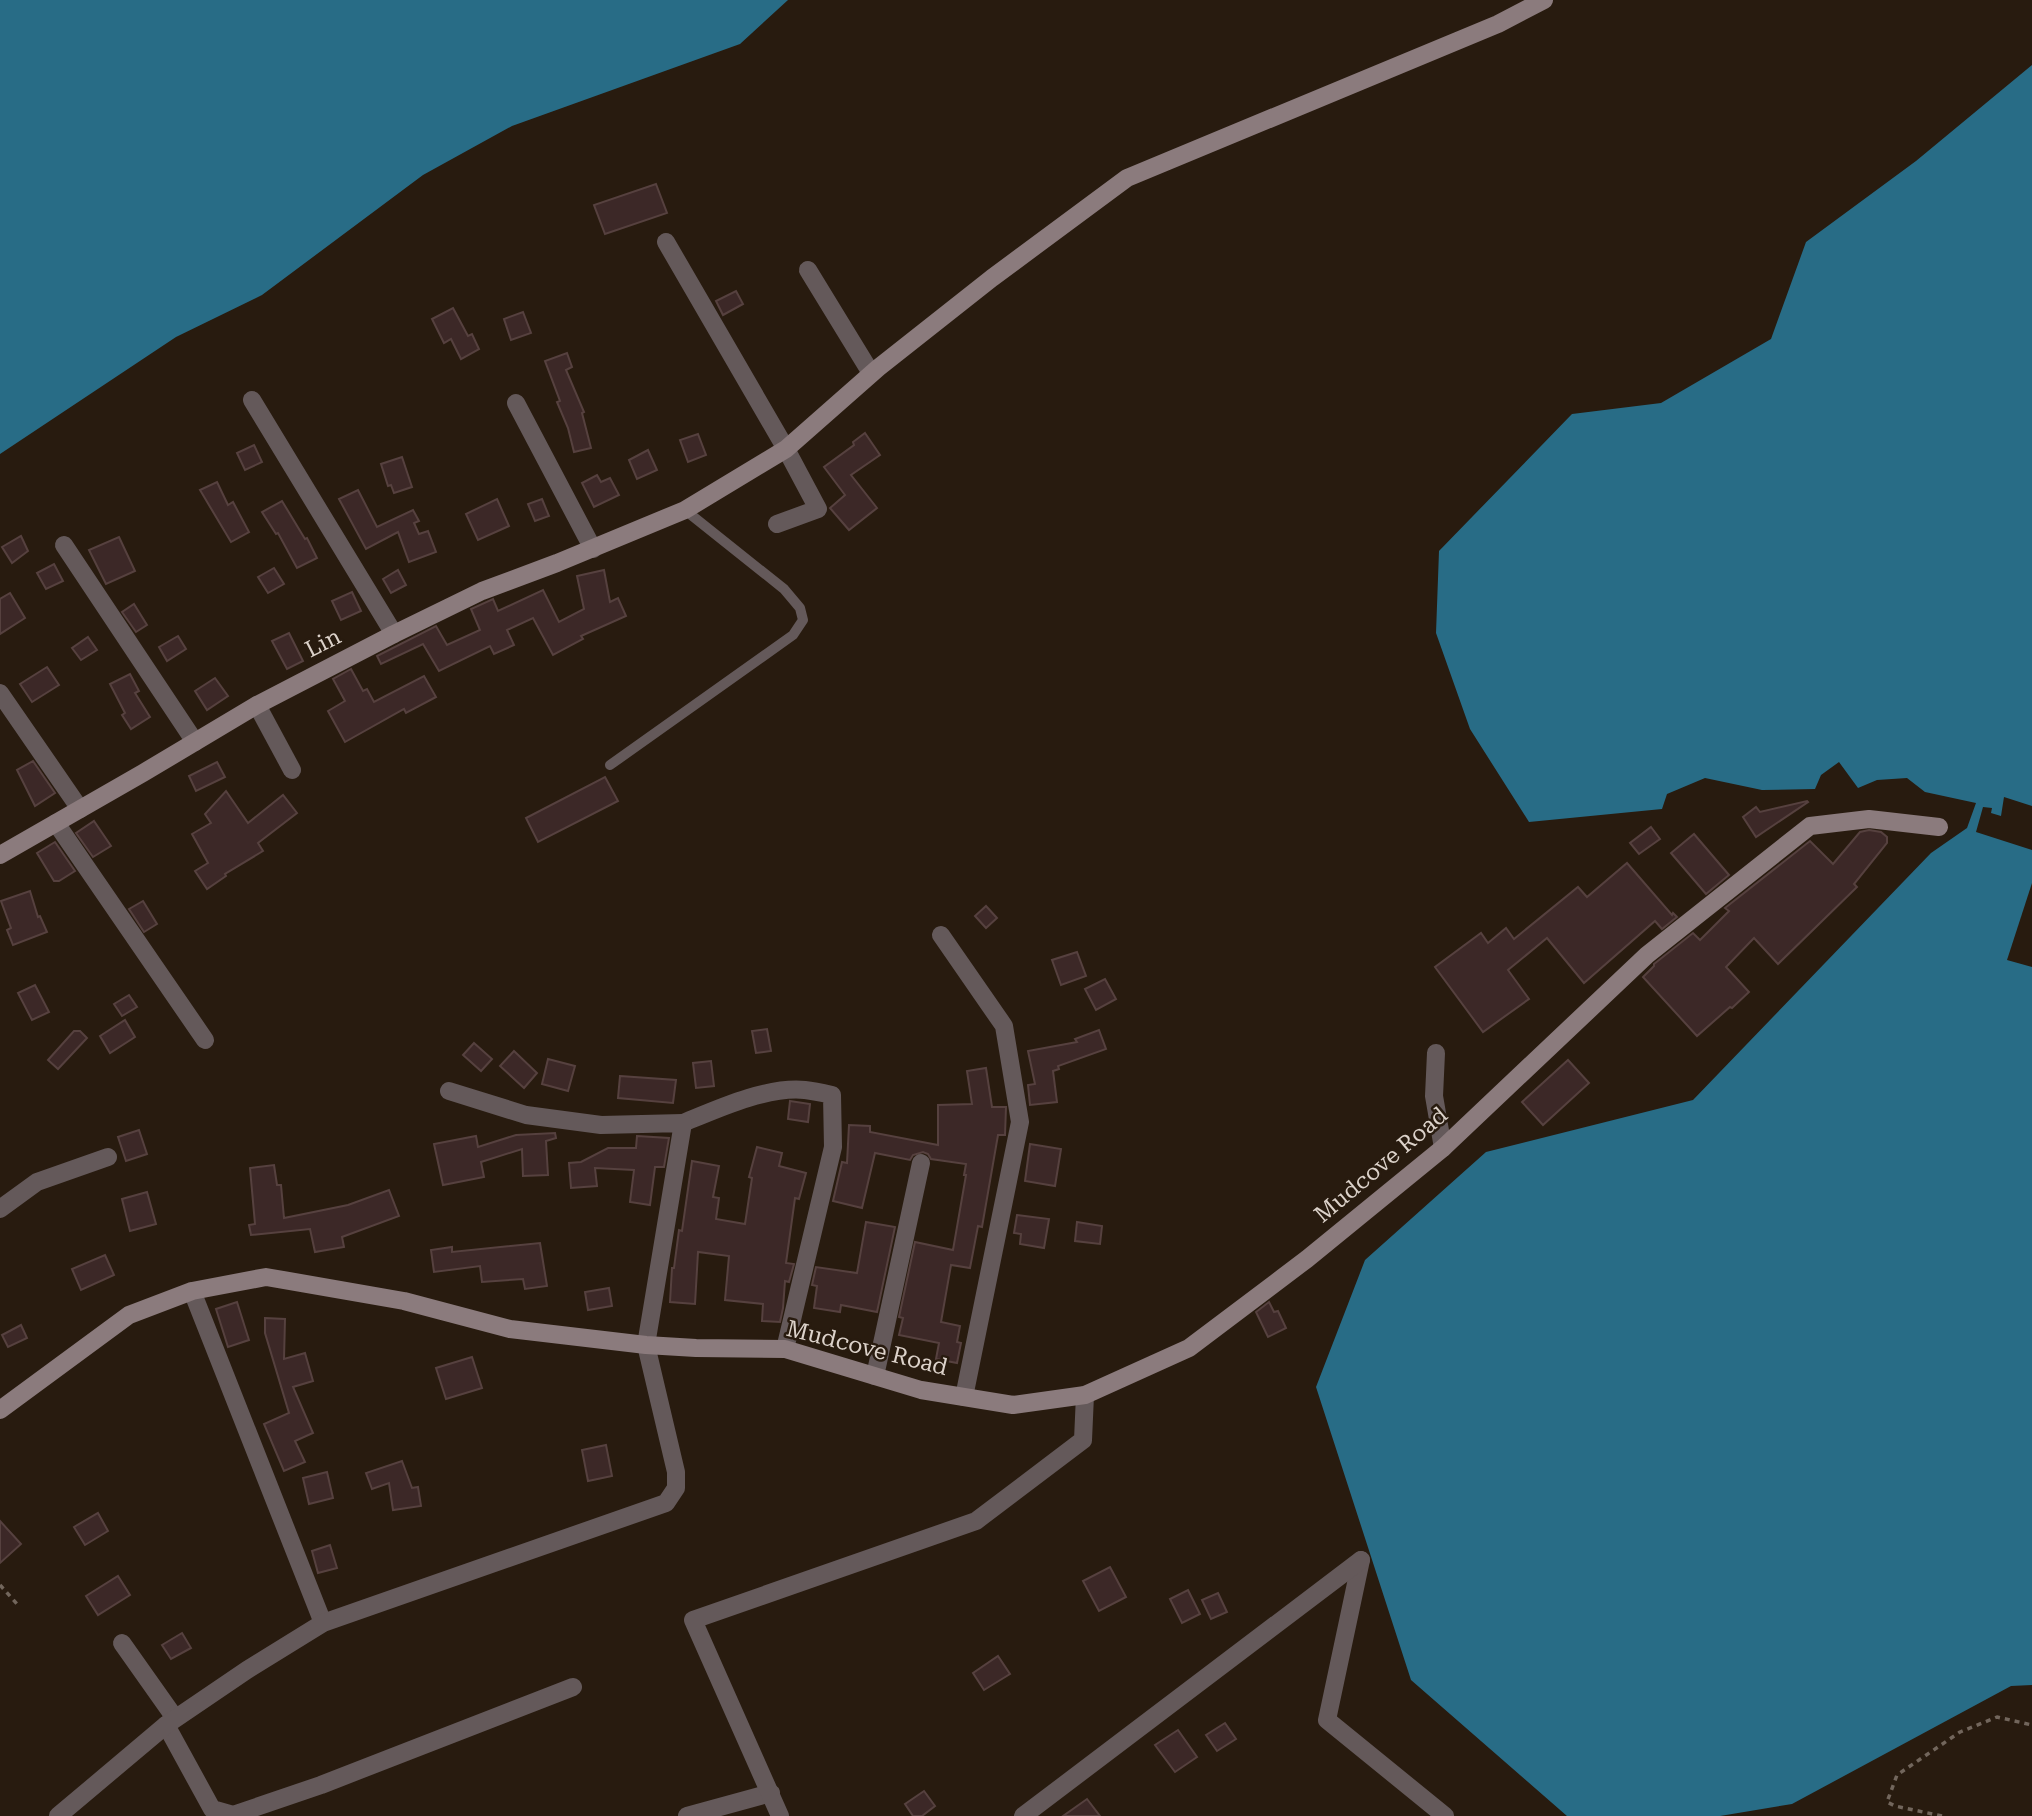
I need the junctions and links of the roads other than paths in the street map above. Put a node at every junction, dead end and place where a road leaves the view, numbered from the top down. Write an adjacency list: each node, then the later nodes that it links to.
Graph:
1 (1544, 0): 4 (street, Lin)
2 (666, 242): 7 (street)
3 (808, 270): 4 (street)
4 (871, 373): 7 (street, Lin)
5 (252, 400): 12 (street)
6 (516, 403): 11 (street)
7 (786, 449): 8 (street, Lin); 9 (street)
8 (685, 510): 11 (street, Lin); 16 (lane)
9 (777, 524)
10 (64, 545): 15 (street)
11 (593, 549): 12 (street, Lin)
12 (394, 634): 14 (street, Lin)
13 (0, 693): 18 (street)
14 (257, 705): 15 (street, Lin); 17 (street)
15 (195, 742): 18 (street, Lin)
16 (610, 765)
17 (292, 770)
18 (80, 809): 19 (street, Lin)
19 (56, 823): 21 (street, Lin); 23 (street)
20 (1939, 827): 27 (street, Mudcove Road)
21 (0, 855)
22 (941, 934): 36 (street)
23 (205, 1040)
24 (1436, 1053): 27 (street)
25 (449, 1091): 26 (street)
26 (683, 1123): 32 (street); 33 (street)
27 (1443, 1148): 35 (street, Mudcove Road)
28 (107, 1157): 30 (street)
29 (921, 1163): 34 (street)
30 (1, 1205)
31 (192, 1291): 32 (street, Mudcove Road); 37 (street, Mudcove Road); 38 (street)
32 (646, 1345): 33 (street, Mudcove Road); 38 (street)
33 (785, 1349): 34 (street, Mudcove Road)
34 (875, 1377): 36 (street, Mudcove Road)
35 (1085, 1395): 36 (street, Mudcove Road); 42 (street)
36 (964, 1397)
37 (0, 1410)
38 (323, 1623): 41 (street)
39 (122, 1643): 41 (street)
40 (573, 1687): 41 (street)
41 (171, 1722): 43 (street)
42 (771, 1793): 44 (street); 45 (street)
43 (58, 1816)
44 (687, 1816)
45 (780, 1816)
46 (1023, 1816): 47 (street)
47 (1445, 1816)

